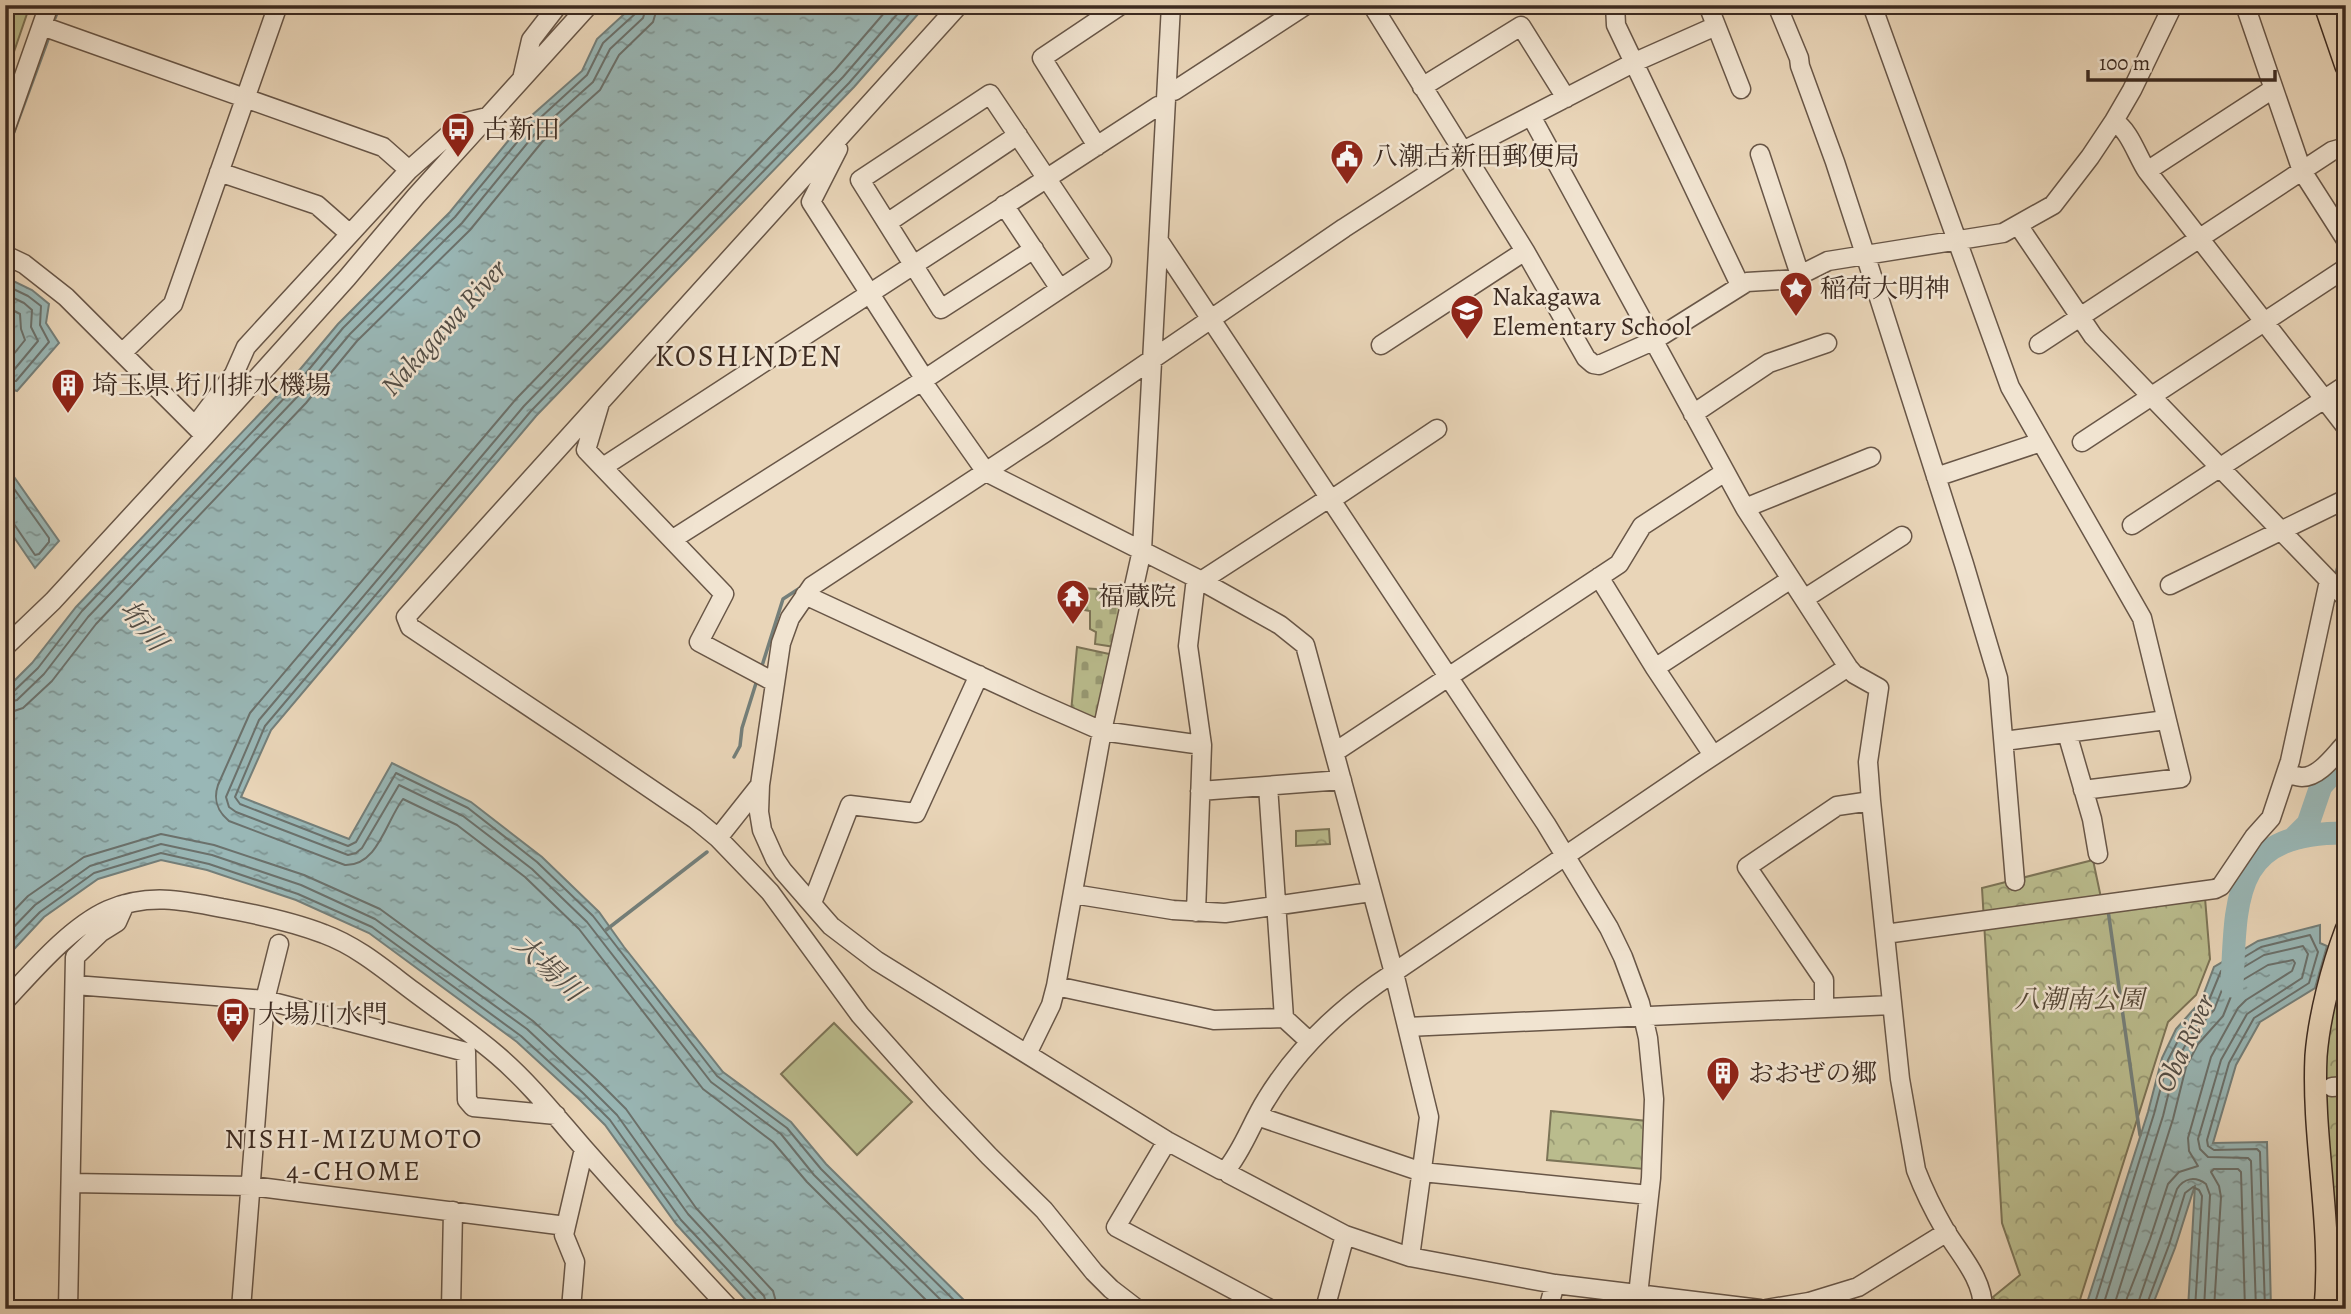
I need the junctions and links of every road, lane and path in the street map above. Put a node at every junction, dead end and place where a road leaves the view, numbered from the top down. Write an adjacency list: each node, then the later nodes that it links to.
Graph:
1 (49, 5): 18 (street)
2 (278, 5): 25 (street)
3 (558, 5): 21 (street)
4 (589, 5): 21 (street)
5 (958, 5): 33 (street)
6 (1121, 5): 34 (street)
7 (1171, 5): 27 (street)
8 (1306, 5): 27 (street)
9 (1615, 5): 19 (street)
10 (1707, 5): 17 (street)
11 (1776, 5): 53 (street)
12 (1872, 5): 48 (street)
13 (2173, 5): 30 (street)
14 (2245, 5): 24 (street)
15 (2325, 5): 20 (main road)
16 (1380, 8): 22 (street)
17 (1716, 26): 19 (street); 23 (street)
18 (50, 29): 25 (street); 31 (street)
19 (1635, 62): 26 (street); 58 (street)
20 (2346, 66)
21 (522, 80): 29 (street)
22 (1422, 87): 26 (street); 36 (street)
23 (1741, 89)
24 (2273, 89): 39 (street); 40 (street)
25 (245, 98): 38 (street); 41 (street)
26 (1566, 98): 28 (street)
27 (1166, 99): 34 (street); 50 (street)
28 (1531, 116): 36 (street); 64 (street)
29 (487, 117): 38 (street); 78 (street)
30 (2114, 121): 39 (street); 45 (street)
31 (5, 130)
32 (1018, 135): 42 (street); 44 (street); 44 (street)
33 (842, 137): 60 (street); 73 (street)
34 (1097, 146): 42 (street)
35 (2346, 147): 40 (street)
36 (1463, 151): 52 (street); 62 (street)
37 (1760, 154): 57 (street)
38 (409, 170): 46 (street)
39 (2147, 171): 47 (street)
40 (2302, 171): 47 (street); 49 (street)
41 (219, 172): 46 (street); 68 (street)
42 (1047, 178): 43 (street); 59 (street)
43 (1004, 205): 51 (street); 55 (street)
44 (887, 223): 55 (street)
45 (2018, 226): 48 (street); 61 (street)
46 (349, 234): 78 (street)
47 (2200, 238): 61 (street); 63 (street)
48 (1957, 239): 53 (street); 79 (street)
49 (2346, 240)
50 (1159, 242): 62 (street); 69 (street)
51 (1034, 249): 55 (street); 59 (street)
52 (1525, 251): 64 (street); 67 (street)
53 (1865, 254): 57 (street); 86 (street)
54 (5, 255): 68 (street)
55 (914, 265): 60 (street)
56 (2346, 268): 63 (street)
57 (1800, 275): 58 (street)
58 (1740, 285): 64 (street)
59 (1060, 289): 70 (street)
60 (870, 294): 70 (street); 82 (street)
61 (2080, 317): 66 (street); 72 (street)
62 (1211, 321): 69 (street); 87 (street)
63 (2264, 322): 72 (street); 74 (street)
64 (1653, 341): 75 (street)
65 (1827, 343): 75 (street)
66 (2039, 344)
67 (1381, 345)
68 (122, 353): 78 (street)
69 (1152, 360): 84 (street); 94 (street)
70 (923, 380): 84 (street); 93 (street)
71 (2346, 386): 74 (street)
72 (2151, 397): 80 (street); 83 (street)
73 (601, 399): 82 (street); 124 (street)
74 (2325, 400): 76 (street); 83 (street)
75 (1693, 414): 85 (street)
76 (2346, 427)
77 (1437, 429): 87 (street)
78 (200, 431): 103 (street)
79 (2042, 442): 86 (street); 109 (street)
80 (2082, 442)
81 (1871, 457): 89 (street)
82 (603, 467): 93 (street)
83 (2221, 468): 90 (street); 91 (street)
84 (986, 472): 94 (street); 100 (street)
85 (1725, 472): 89 (street); 95 (street)
86 (1936, 477): 112 (street)
87 (1330, 499): 97 (street); 107 (street)
88 (2346, 499): 91 (street)
89 (1745, 508): 96 (street)
90 (2132, 525)
91 (2280, 531): 98 (street); 99 (street)
92 (1902, 536): 102 (street)
93 (673, 539): 108 (street)
94 (1142, 550): 97 (street); 110 (street)
95 (1599, 577): 105 (street); 107 (street)
96 (1791, 579): 102 (street); 105 (street)
97 (1198, 580): 114 (street); 115 (street)
98 (2329, 581): 101 (street); 117 (street)
99 (2170, 585)
100 (804, 595): 106 (street); 108 (street)
101 (2346, 598)
102 (1804, 599): 104 (street)
103 (5, 647)
104 (1847, 667): 116 (street); 123 (street)
105 (1655, 668): 116 (street)
106 (979, 676): 110 (street); 131 (street)
107 (1448, 678): 115 (street); 126 (street)
108 (774, 682): 119 (street)
109 (2166, 720): 111 (street); 121 (street)
110 (1102, 731): 114 (street); 130 (street)
111 (2067, 733): 112 (street); 121 (street)
112 (2004, 741): 127 (street)
113 (2346, 743): 117 (street)
114 (1202, 745): 122 (street)
115 (1335, 752): 118 (street)
116 (1713, 755): 126 (street)
117 (2286, 773): 136 (street)
118 (1342, 780): 120 (street); 129 (street)
119 (760, 785): 124 (street); 131 (street)
120 (1268, 786): 122 (street); 133 (street)
121 (2083, 790): 125 (street)
122 (1200, 791): 134 (street)
123 (1871, 801): 136 (street); 145 (street)
124 (718, 838): 128 (street)
125 (2098, 854)
126 (1565, 858): 139 (street); 146 (street)
127 (2015, 881)
128 (770, 892): 135 (street); 173 (street)
129 (1371, 892): 133 (street); 139 (street)
130 (1073, 894): 134 (street); 141 (street)
131 (812, 903): 135 (street)
132 (125, 904): 140 (street); 143 (street); 151 (street)
133 (1277, 906): 134 (street); 147 (street)
134 (1196, 912)
135 (831, 926): 150 (street)
136 (1885, 934): 144 (street)
137 (2344, 936): 180 (main road)
138 (279, 944): 142 (street)
139 (1394, 974): 148 (street); 149 (street)
140 (75, 985): 142 (street); 157 (street)
141 (1056, 986): 147 (street); 150 (street)
142 (265, 1000): 151 (street); 158 (street)
143 (5, 1001)
144 (1892, 1004): 145 (street); 162 (street)
145 (1824, 1007): 146 (street)
146 (1643, 1017): 148 (street); 159 (street)
147 (1283, 1018): 149 (street)
148 (1407, 1027): 156 (street)
149 (1309, 1041): 152 (street)
150 (1027, 1054): 153 (street)
151 (556, 1115): 154 (street)
152 (1257, 1116): 155 (street); 156 (street)
153 (1167, 1141): 155 (street); 174 (street)
154 (584, 1149): 161 (street); 172 (street)
155 (1226, 1170): 163 (street)
156 (1423, 1172): 159 (street); 164 (street)
157 (71, 1184): 158 (street); 168 (street)
158 (251, 1186): 160 (street); 169 (street)
159 (1649, 1195): 166 (street)
160 (453, 1212): 161 (street); 170 (street)
161 (566, 1226): 171 (street)
162 (1947, 1232): 178 (street); 179 (street)
163 (1345, 1234): 164 (street); 175 (street)
164 (1410, 1257): 165 (street)
165 (1555, 1284): 166 (street); 176 (street)
166 (1637, 1295): 167 (street)
167 (1691, 1305): 177 (street)
168 (68, 1309)
169 (242, 1309)
170 (451, 1309)
171 (571, 1309)
172 (730, 1309)
173 (1137, 1309)
174 (1270, 1309)
175 (1325, 1309)
176 (1548, 1309)
177 (1759, 1309)
178 (1766, 1309)
179 (1983, 1309)
180 (2325, 1309)

